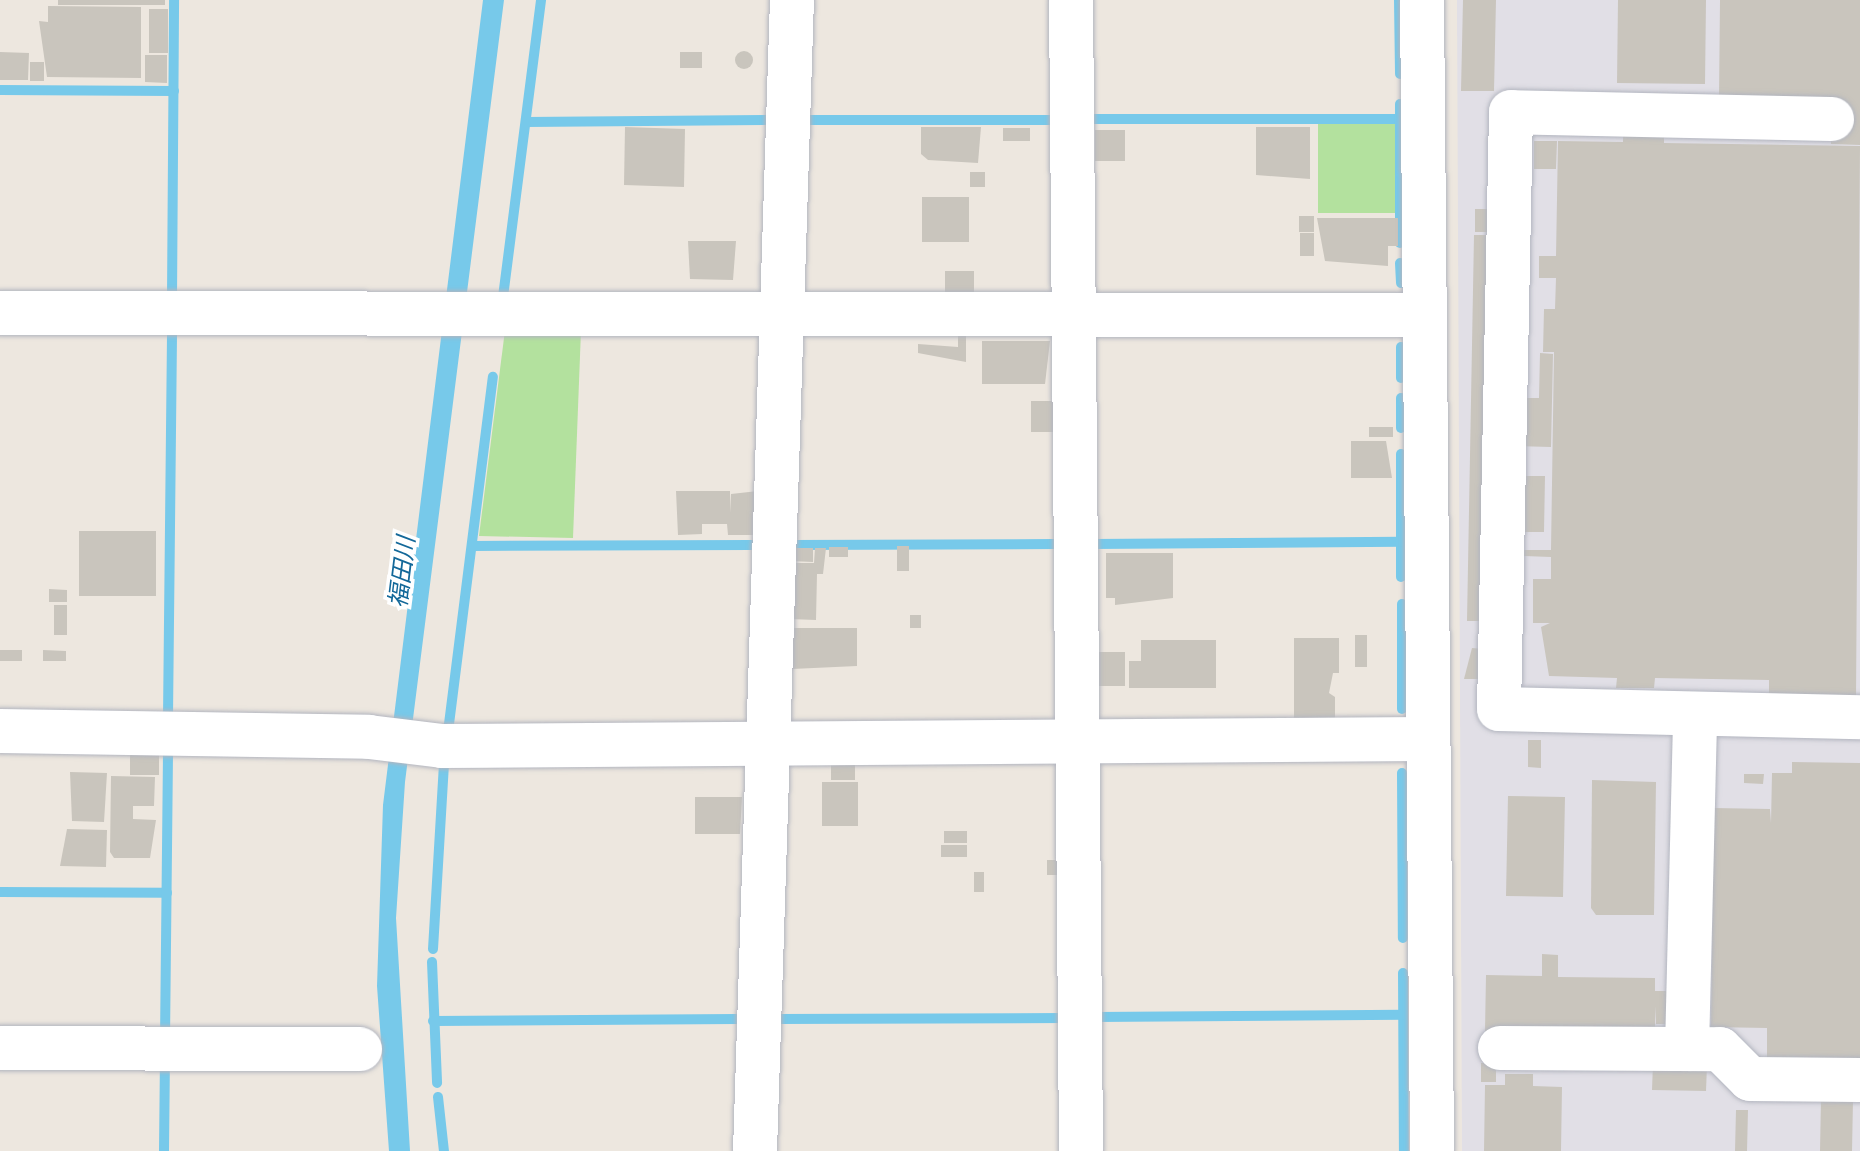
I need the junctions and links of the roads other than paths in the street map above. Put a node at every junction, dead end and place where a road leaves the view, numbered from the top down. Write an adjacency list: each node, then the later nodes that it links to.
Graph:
1 (792, 0): 6 (street)
2 (1071, 0): 7 (street)
3 (1422, 0): 8 (street)
4 (1832, 119): 9 (street)
5 (0, 313): 6 (street)
6 (782, 315): 7 (street); 14 (street)
7 (1074, 315): 8 (street); 13 (street)
8 (1424, 315): 12 (street)
9 (1695, 714): 10 (street); 18 (street)
10 (1860, 717)
11 (0, 731): 14 (street)
12 (1425, 739): 13 (street); 22 (street)
13 (1077, 741): 14 (street); 21 (street)
14 (768, 743): 20 (street)
15 (0, 1048): 17 (street)
16 (1500, 1048): 18 (street)
17 (360, 1049)
18 (1687, 1049): 19 (street)
19 (1860, 1080)
20 (755, 1151)
21 (1081, 1151)
22 (1432, 1151)

